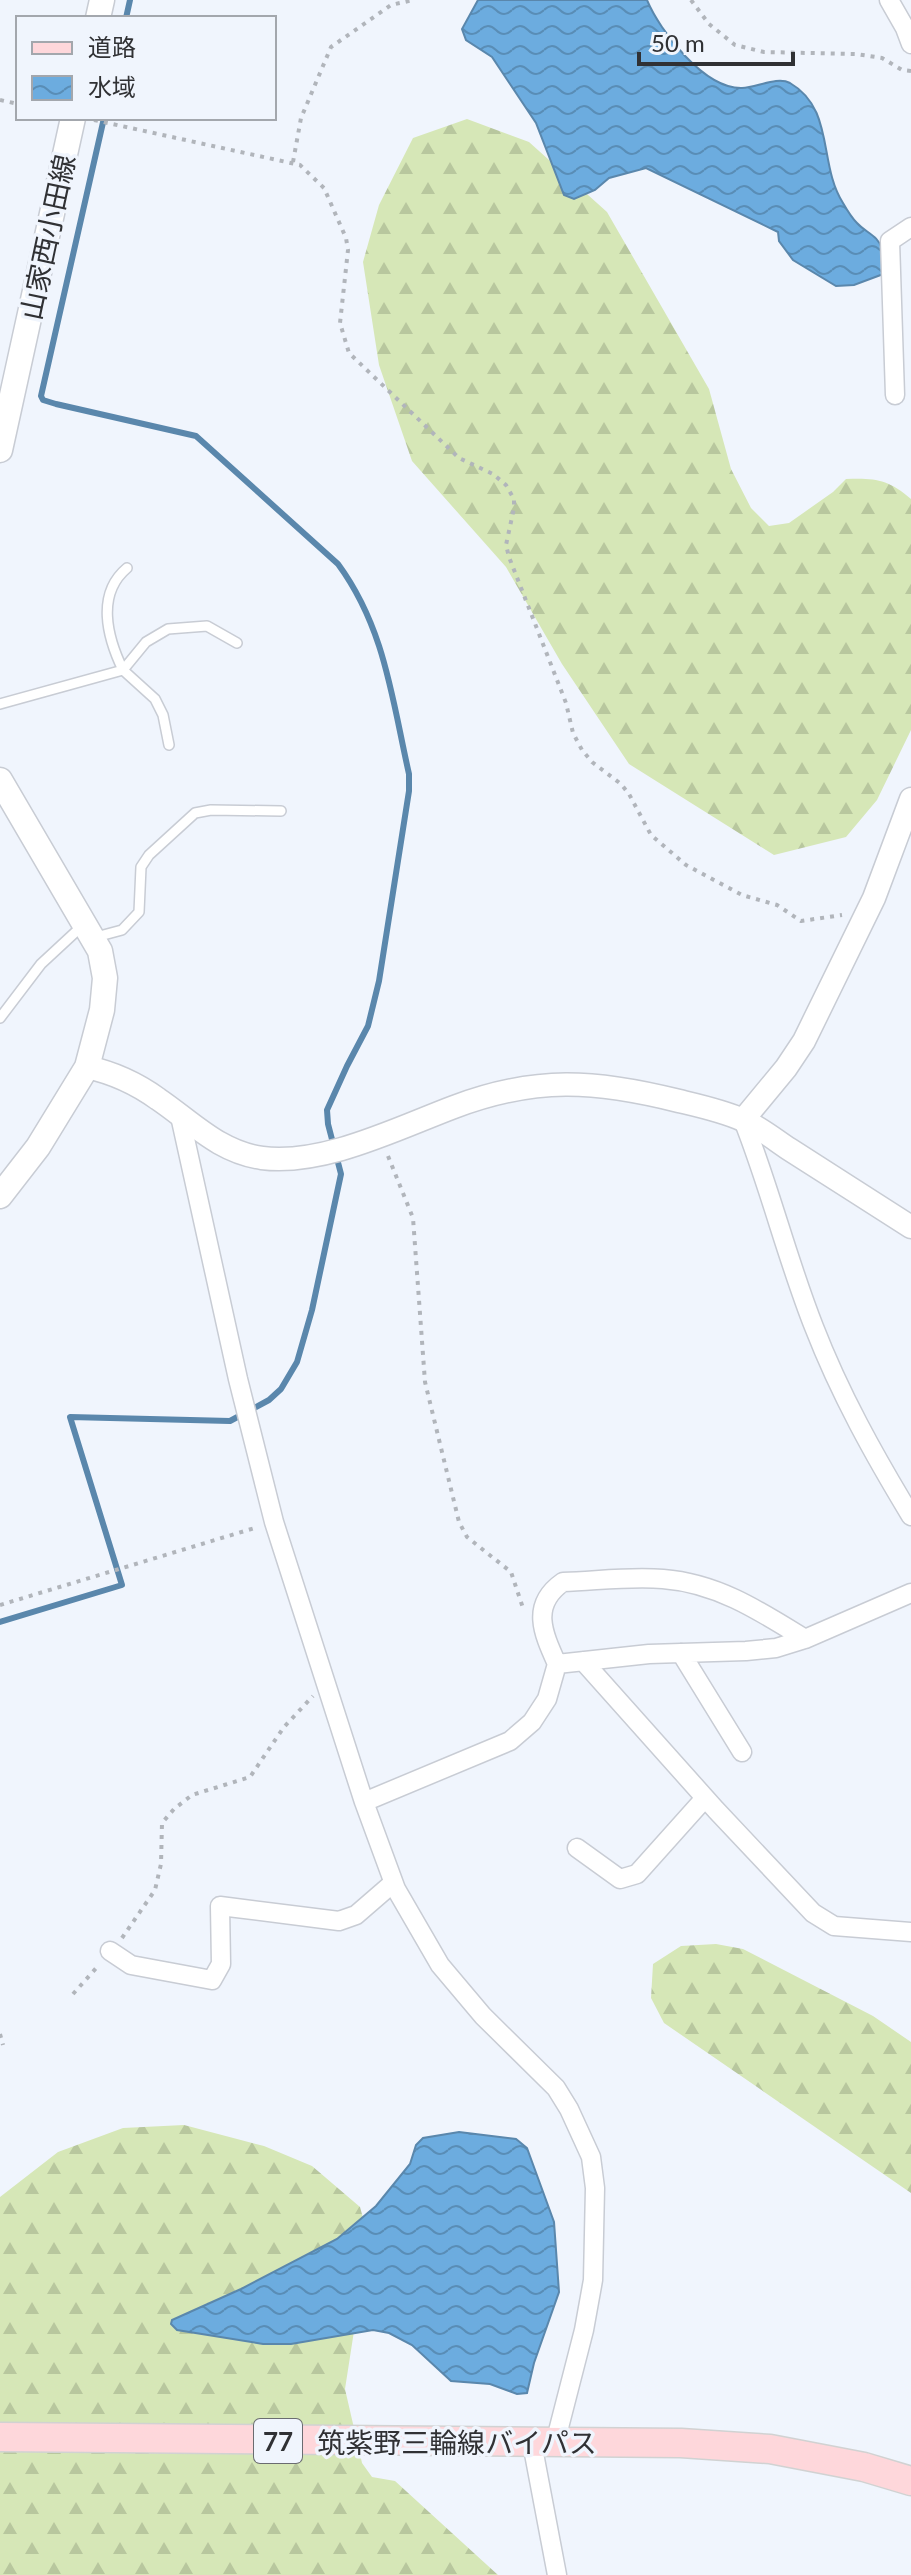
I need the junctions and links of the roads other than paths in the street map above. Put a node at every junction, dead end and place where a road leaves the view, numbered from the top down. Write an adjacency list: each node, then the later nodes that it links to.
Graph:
1 (889, 0): 2 (street)
2 (911, 44)
3 (73, 120): 6 (main road, 山家西小田線)
4 (911, 227): 5 (street)
5 (895, 395)
6 (0, 450)
7 (127, 568): 9 (lane)
8 (237, 643): 9 (lane)
9 (123, 670): 10 (lane); 11 (lane)
10 (0, 704)
11 (169, 745)
12 (0, 780): 15 (main road)
13 (911, 799): 19 (street)
14 (281, 811): 15 (lane)
15 (88, 931): 16 (lane); 17 (main road)
16 (0, 1018)
17 (87, 1067): 18 (street); 20 (main road)
18 (180, 1116): 19 (street); 30 (street)
19 (743, 1120): 21 (street); 22 (street)
20 (0, 1196)
21 (911, 1227)
22 (911, 1516)
23 (911, 1593): 24 (street)
24 (805, 1639): 25 (street); 27 (street)
25 (681, 1653): 26 (street); 28 (street)
26 (583, 1661): 27 (street); 29 (street)
27 (557, 1664): 30 (street)
28 (742, 1752)
29 (705, 1798): 31 (street); 33 (street)
30 (364, 1802): 32 (street)
31 (577, 1848)
32 (393, 1883): 34 (street); 36 (street)
33 (911, 1932)
34 (110, 1951)
35 (0, 2437): 36 (main road, 筑紫野三輪線バイパス / 77)
36 (544, 2443): 37 (main road, 筑紫野三輪線バイパス / 77); 38 (street)
37 (911, 2481)
38 (557, 2575)

